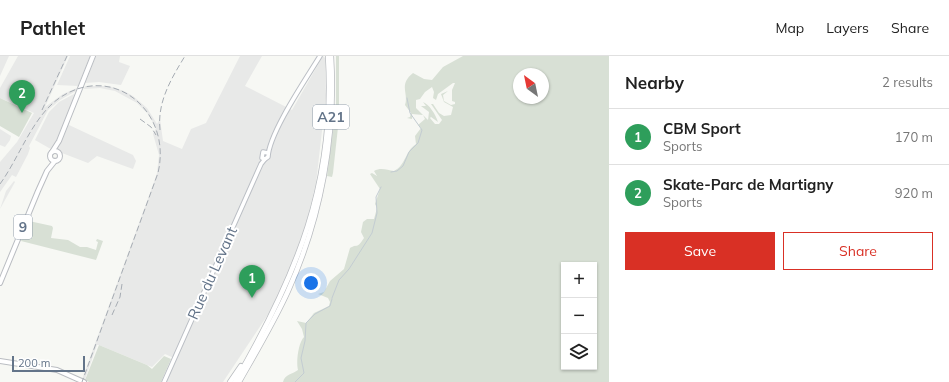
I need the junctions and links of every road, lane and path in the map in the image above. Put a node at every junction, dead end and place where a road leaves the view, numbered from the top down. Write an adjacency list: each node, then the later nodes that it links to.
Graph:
1 (93, 56): 5 (main road, 9)
2 (320, 56): 7 (street)
3 (328, 56): 14 (highway, A21)
4 (331, 56): 20 (highway, A21)
5 (59, 142): 6 (main road, 9); 8 (main road, 9)
6 (52, 152): 8 (main road); 9 (main road, 9)
7 (266, 152): 10 (street); 10 (street)
8 (59, 153): 11 (main road, 9)
9 (50, 158): 11 (main road); 12 (main road, 9)
10 (264, 159): 17 (street, Rue du Levant)
11 (55, 162): 12 (main road, 9)
12 (48, 171): 13 (main road, 9)
13 (0, 283)
14 (268, 322): 18 (highway); 19 (highway, A21)
15 (0, 361): 16 (main road)
16 (84, 382)
17 (164, 382)
18 (230, 382)
19 (235, 382)
20 (238, 382)

